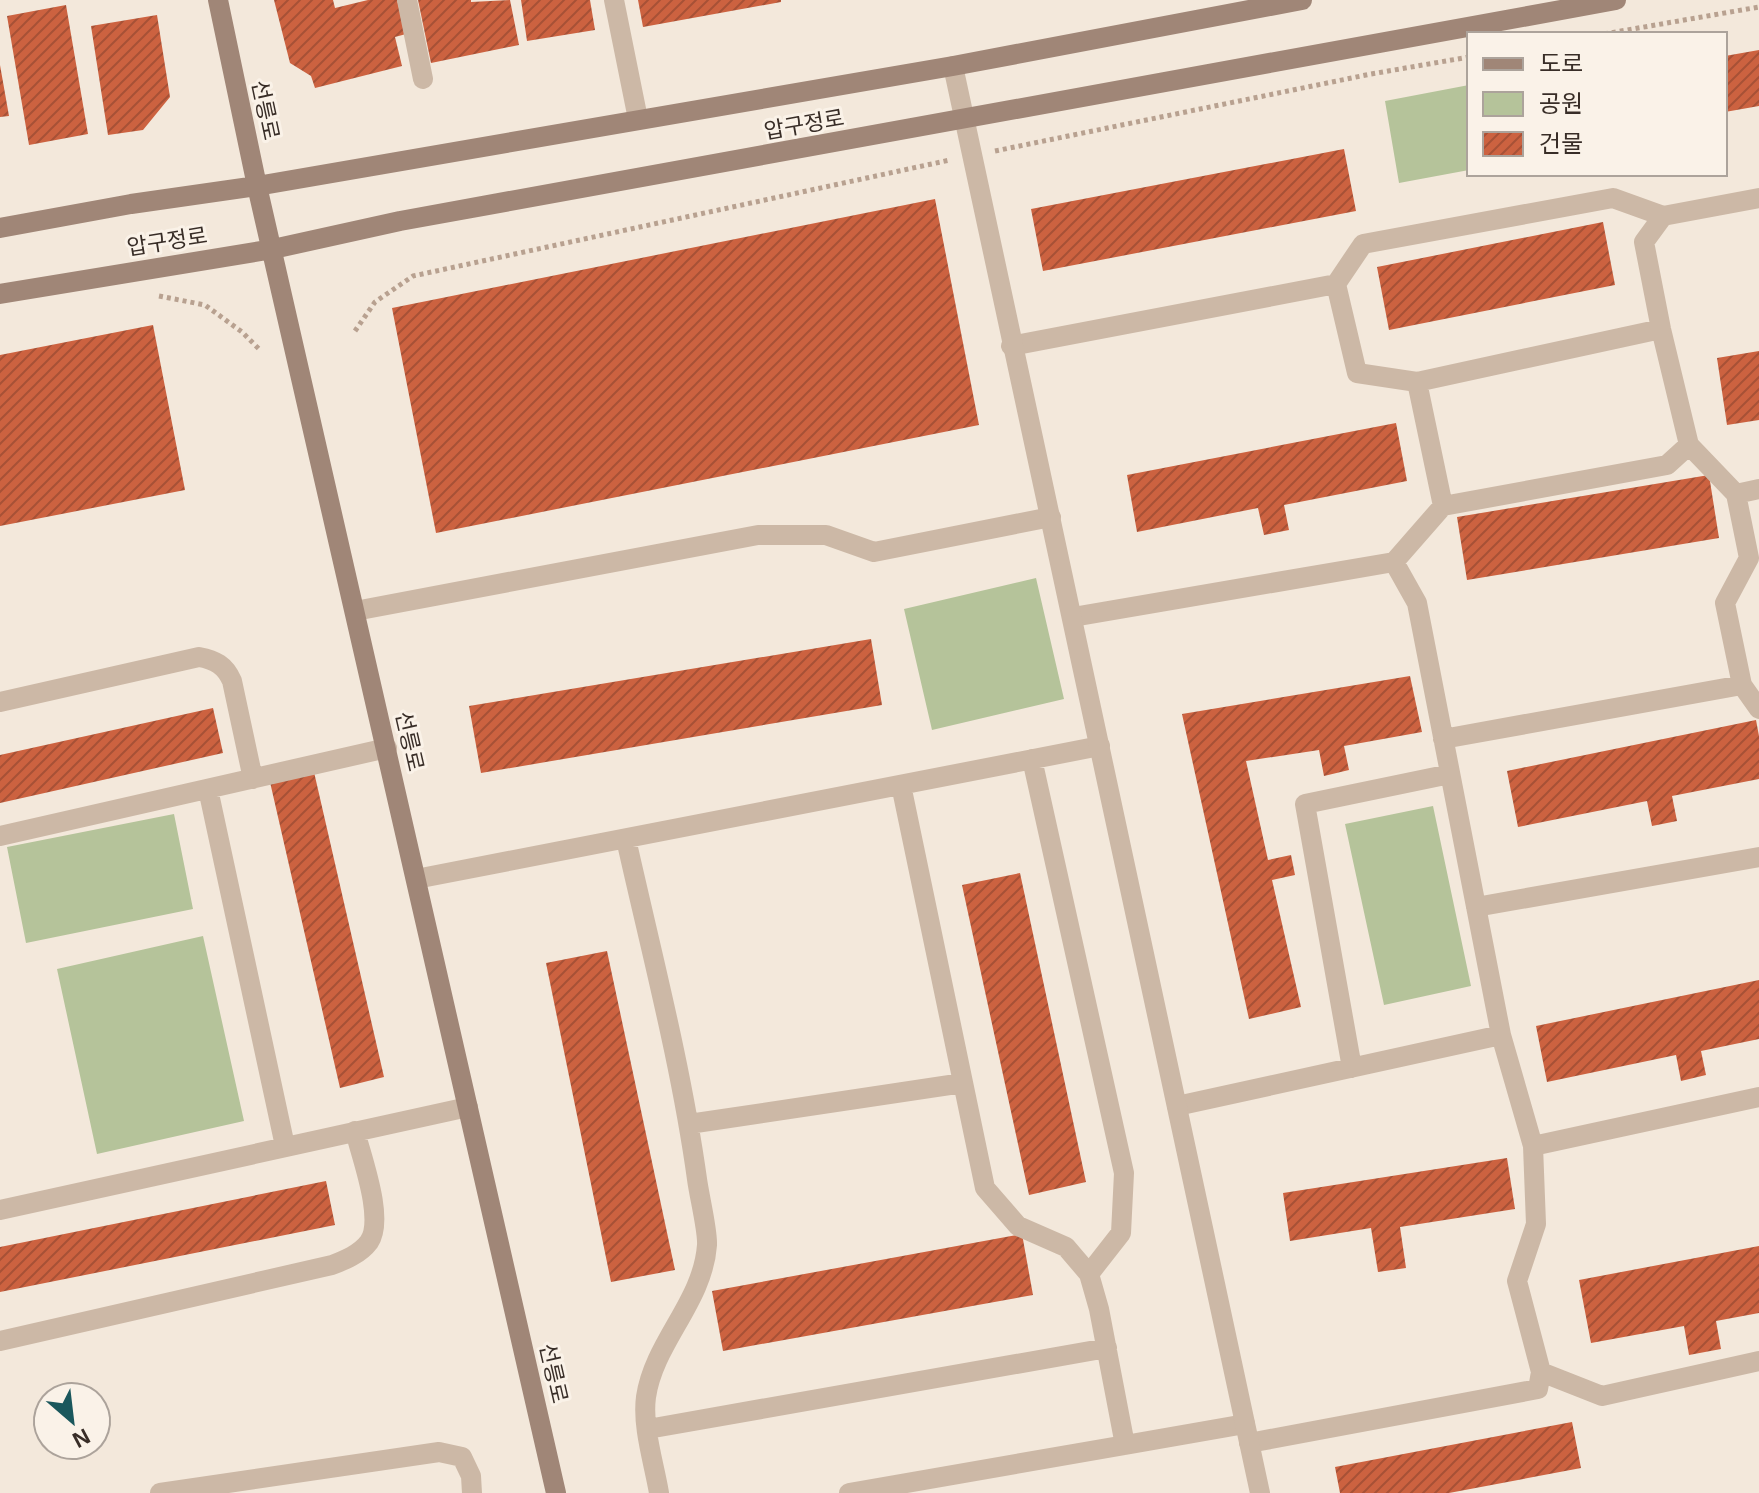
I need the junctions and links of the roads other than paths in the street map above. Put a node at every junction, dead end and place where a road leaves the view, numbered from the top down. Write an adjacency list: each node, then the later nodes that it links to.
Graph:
1 (218, 0): 10 (main road, 선릉로)
2 (407, 0): 7 (street)
3 (614, 0): 8 (street)
4 (1616, 0): 9 (main road, 압구정로)
5 (1293, 1): 6 (main road, 압구정로)
6 (953, 66): 8 (main road, 압구정로); 9 (street)
7 (423, 79)
8 (638, 119): 10 (main road, 압구정로)
9 (964, 120): 14 (main road, 압구정로); 18 (street)
10 (257, 186): 13 (main road, 압구정로); 14 (main road, 선릉로)
11 (1759, 198): 12 (street)
12 (1663, 216): 15 (street); 17 (street)
13 (0, 228)
14 (273, 249): 16 (main road, 압구정로); 26 (main road, 선릉로)
15 (1336, 284): 18 (street); 19 (street)
16 (0, 294)
17 (1661, 329): 19 (street); 20 (street)
18 (1011, 346): 24 (street)
19 (1417, 382): 23 (street)
20 (1689, 445): 22 (street); 23 (street)
21 (1759, 489): 22 (street)
22 (1736, 494): 28 (street)
23 (1443, 506): 25 (street)
24 (1051, 517): 26 (street); 27 (street)
25 (1394, 562): 27 (street); 31 (street)
26 (355, 611): 33 (main road, 선릉로)
27 (1073, 617): 32 (street)
28 (1742, 685): 30 (street); 31 (street)
29 (0, 702): 36 (street)
30 (1759, 709)
31 (1443, 739): 35 (street)
32 (1100, 746): 34 (street); 48 (street)
33 (387, 748): 36 (street); 42 (main road, 선릉로)
34 (1032, 759): 37 (street); 55 (street)
35 (1450, 774): 43 (street); 45 (street)
36 (253, 779): 38 (street)
37 (901, 785): 40 (street); 46 (street)
38 (208, 789): 39 (street); 52 (street)
39 (0, 836)
40 (626, 839): 42 (street); 50 (street)
41 (1759, 857): 43 (street)
42 (416, 879): 49 (main road, 선릉로)
43 (1476, 907): 44 (street)
44 (1501, 1035): 45 (street); 53 (street)
45 (1352, 1068): 48 (street)
46 (963, 1083): 50 (street); 55 (street)
47 (1759, 1097): 53 (street)
48 (1177, 1106): 61 (street)
49 (468, 1107): 51 (street); 65 (main road, 선릉로)
50 (689, 1124): 60 (street)
51 (355, 1131): 52 (street); 56 (street)
52 (285, 1146): 54 (street)
53 (1533, 1146): 59 (street)
54 (0, 1210)
55 (1089, 1274): 57 (street)
56 (0, 1341)
57 (1107, 1348): 60 (street); 62 (street)
58 (1759, 1361): 59 (street)
59 (1541, 1372): 61 (street)
60 (648, 1429): 66 (street)
61 (1247, 1434): 62 (street); 68 (street)
62 (1125, 1445): 67 (street)
63 (160, 1493): 64 (street)
64 (472, 1493)
65 (556, 1493)
66 (659, 1493)
67 (849, 1493)
68 (1260, 1493)

